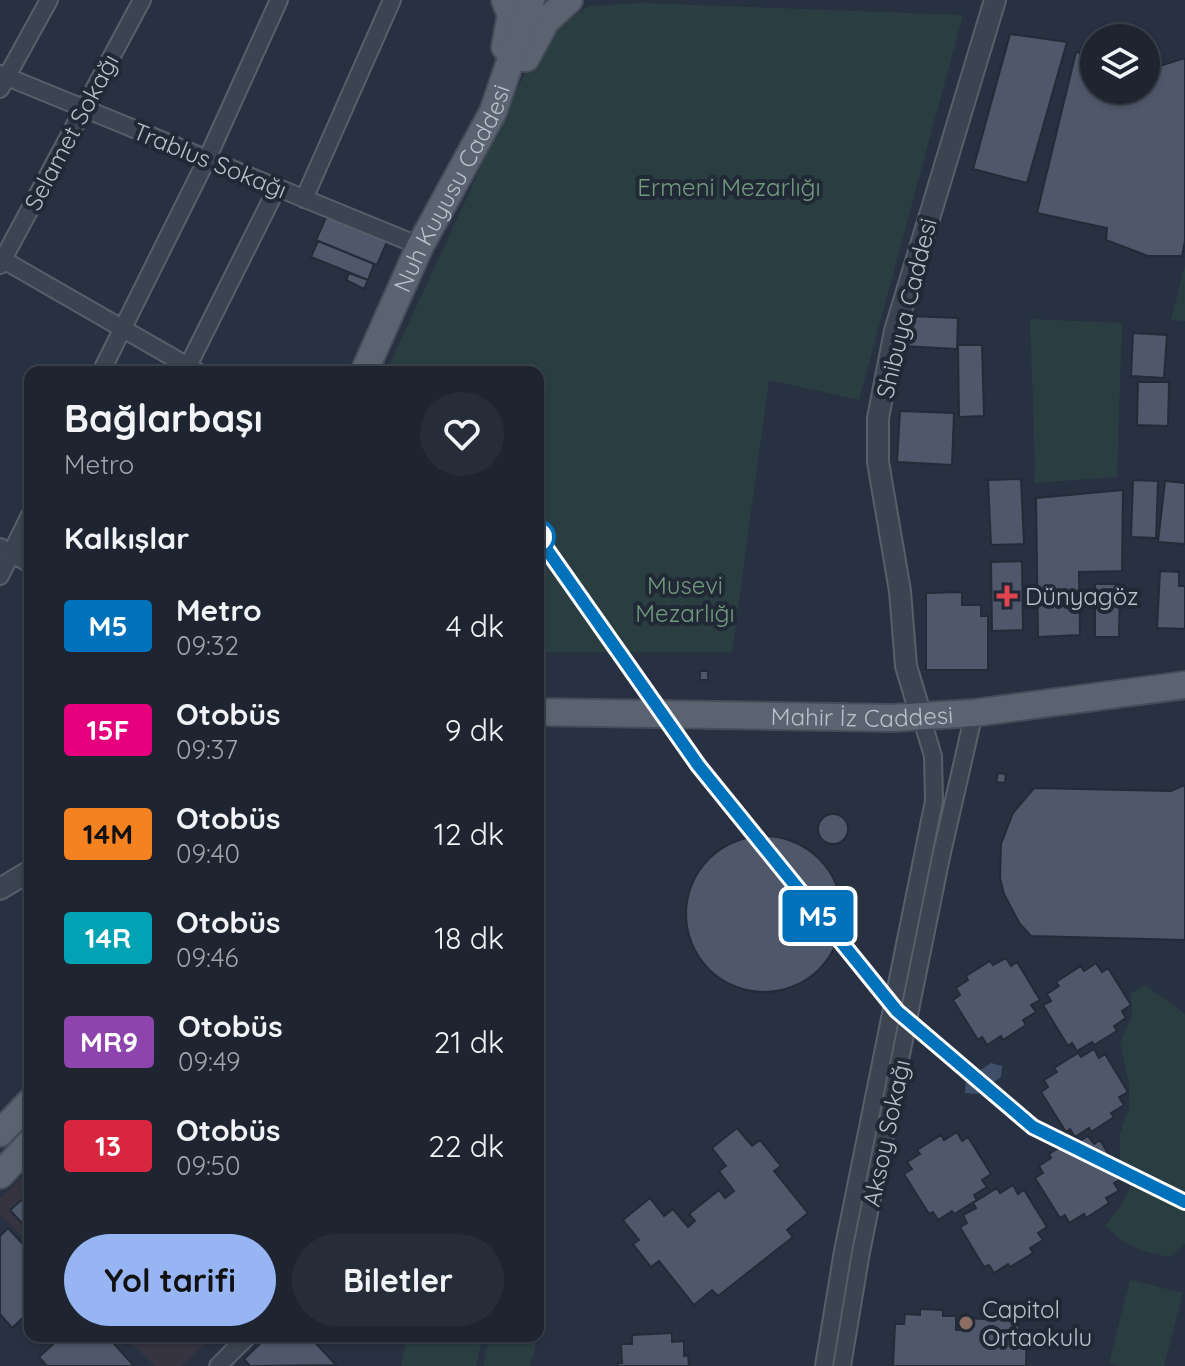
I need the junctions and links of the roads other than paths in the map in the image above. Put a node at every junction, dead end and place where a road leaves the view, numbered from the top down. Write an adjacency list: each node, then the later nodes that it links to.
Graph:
1 (49, 0): 9 (street)
2 (142, 0): 10 (street, Selamet Sokağı)
3 (279, 0): 12 (street)
4 (392, 0): 14 (street)
5 (505, 0): 11 (main road)
6 (531, 0): 11 (main road, Nuh Kuyusu Caddesi)
7 (569, 0): 11 (main road)
8 (995, 0): 29 (street, Shibuya Caddesi)
9 (2, 80): 10 (street, Trablus Sokağı)
10 (84, 108): 12 (street, Trablus Sokağı); 16 (street, Selamet Sokağı)
11 (493, 112): 15 (main road, Nuh Kuyusu Caddesi)
12 (207, 159): 13 (street, Trablus Sokağı); 17 (street)
13 (277, 188): 14 (street, Trablus Sokağı); 20 (street)
14 (304, 199): 15 (street, Trablus Sokağı)
15 (420, 246): 21 (main road, Nuh Kuyusu Caddesi)
16 (1, 261): 17 (street)
17 (123, 329): 18 (street); 19 (street)
18 (104, 366)
19 (188, 366)
20 (194, 366)
21 (367, 366)
22 (24, 524): 23 (street)
23 (6, 550): 24 (street); 25 (street)
24 (24, 560)
25 (0, 576)
26 (1185, 685): 28 (main road, Mahir İz Caddesi)
27 (544, 712): 29 (main road, Mahir İz Caddesi)
28 (974, 713): 29 (main road, Mahir İz Caddesi); 39 (street, Aksoy Sokağı)
29 (921, 716): 38 (street, Aksoy Sokağı)
30 (24, 875): 31 (street)
31 (0, 889)
32 (24, 1108): 33 (main road)
33 (0, 1133)
34 (24, 1149): 35 (main road)
35 (0, 1175)
36 (242, 1342): 37 (street)
37 (218, 1366)
38 (824, 1366)
39 (842, 1366)

